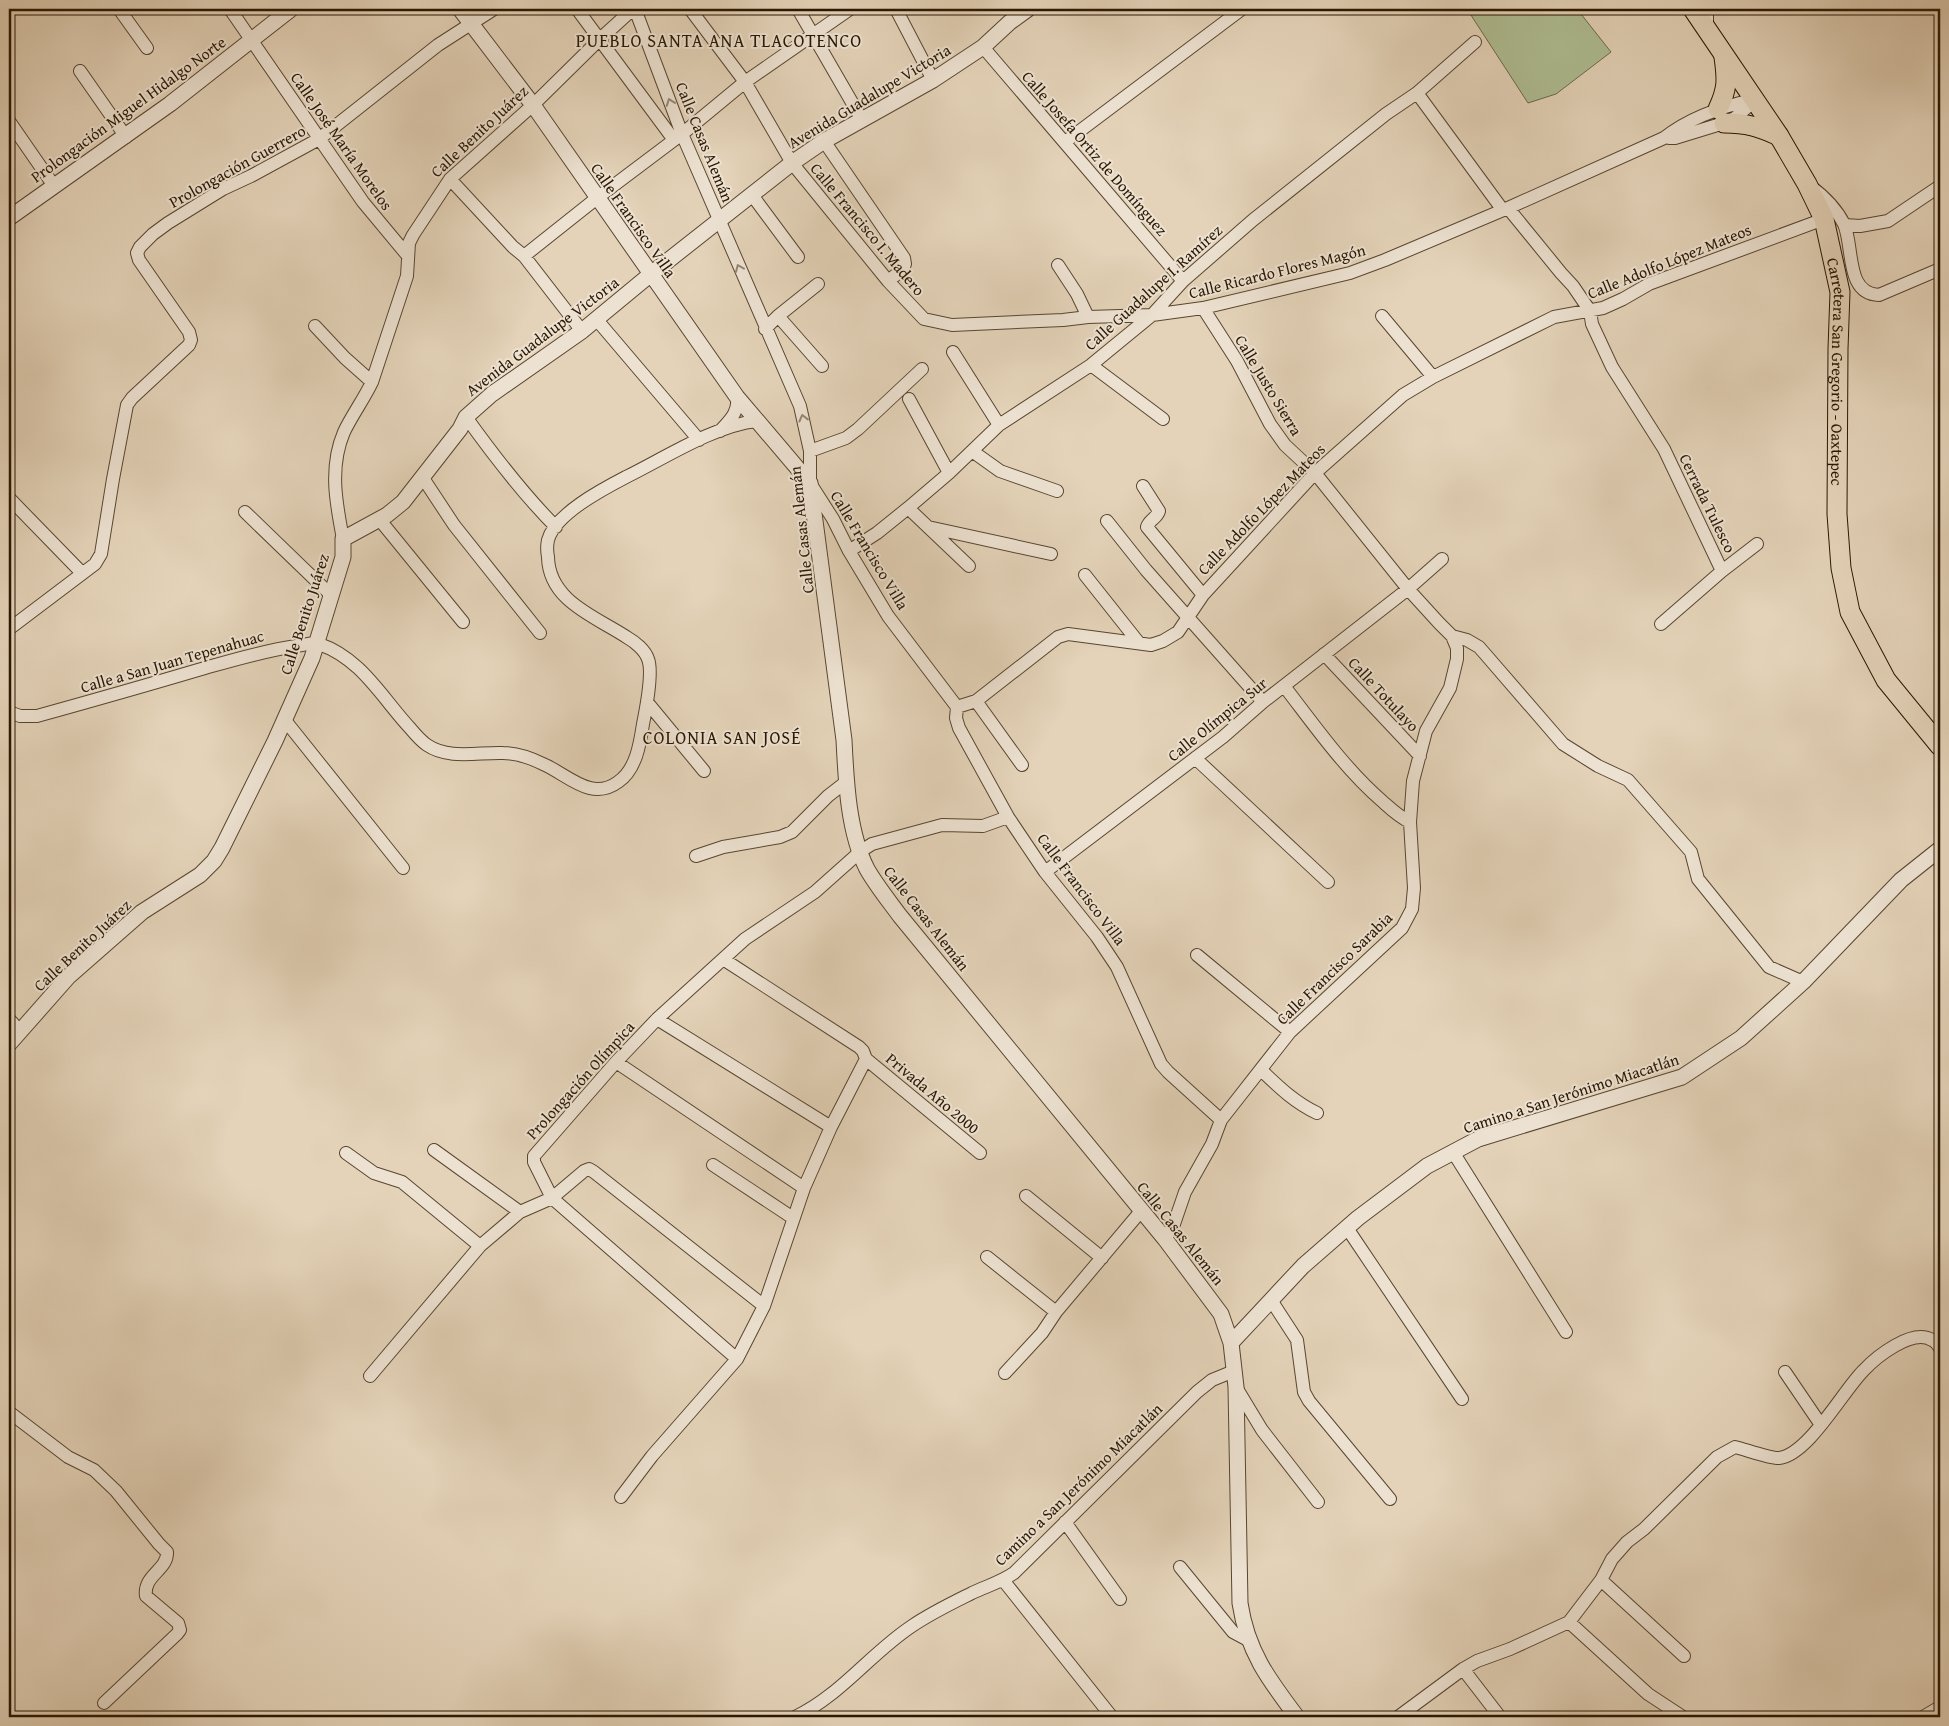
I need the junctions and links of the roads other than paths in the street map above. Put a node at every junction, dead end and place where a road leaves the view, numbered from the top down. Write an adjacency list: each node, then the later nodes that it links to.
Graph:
1 (119, 9): 23 (street)
2 (230, 9): 20 (street, Calle José María Morelos)
3 (291, 9): 20 (street, Prolongación Miguel Hidalgo Norte)
4 (460, 9): 16 (street, Calle Francisco Villa)
5 (494, 9): 16 (street, Prolongación Guerrero)
6 (577, 9): 19 (street)
7 (634, 9): 19 (street, Calle Benito Juárez); 36 (street, Calle Casas Alemán, one-way to 7)
8 (690, 9): 27 (street, Calle Francisco I. Madero)
9 (798, 9): 18 (street)
10 (850, 9): 18 (street)
11 (896, 9): 26 (street)
12 (1028, 9): 22 (street, Avenida Guadalupe Victoria)
13 (1242, 9): 39 (street)
14 (1693, 9): 17 (main road, Carretera San Gregorio - Oaxtepec)
15 (1707, 9): 17 (street)
16 (471, 23): 30 (street, Calle Francisco Villa); 37 (street, Prolongación Guerrero)
17 (1707, 29): 24 (main road, Carretera San Gregorio - Oaxtepec)
18 (813, 34): 27 (street); 32 (street)
19 (600, 39): 30 (street, Calle Benito Juárez); 36 (street)
20 (252, 41): 34 (street, Prolongación Miguel Hidalgo Norte); 37 (street, Calle José María Morelos)
21 (1475, 42): 28 (street, Calle Guadalupe I. Ramírez)
22 (983, 47): 26 (street, Avenida Guadalupe Victoria); 39 (street, Calle Josefa Ortiz de Domínguez)
23 (147, 48)
24 (1724, 53): 29 (main road, Carretera San Gregorio - Oaxtepec); 31 (main road)
25 (80, 71): 34 (street)
26 (933, 80): 32 (street, Avenida Guadalupe Victoria)
27 (745, 82): 36 (street); 40 (street, Calle Francisco I. Madero)
28 (1417, 93): 47 (street); 59 (street, Calle Guadalupe I. Ramírez)
29 (1756, 100): 31 (street, Calle Ricardo Flores Magón); 35 (main road, Carretera San Gregorio - Oaxtepec)
30 (533, 105): 41 (street, Calle Benito Juárez); 46 (street, Calle Francisco Villa)
31 (1721, 116): 35 (main road); 47 (street, Calle Ricardo Flores Magón)
32 (862, 118): 38 (street, Avenida Guadalupe Victoria)
33 (9, 120): 43 (street)
34 (126, 136): 43 (street, Prolongación Miguel Hidalgo Norte)
35 (1779, 136): 42 (main road, Carretera San Gregorio - Oaxtepec)
36 (678, 137): 46 (street); 50 (street, Calle Casas Alemán)
37 (319, 139): 52 (street, Calle José María Morelos); 108 (street, Prolongación Guerrero)
38 (824, 141): 40 (street, Avenida Guadalupe Victoria); 58 (street)
39 (1064, 142): 59 (street, Calle Josefa Ortiz de Domínguez)
40 (792, 163): 45 (street, Avenida Guadalupe Victoria); 58 (street, Calle Francisco I. Madero)
41 (450, 178): 52 (street, Calle Benito Juárez); 53 (street)
42 (1807, 184): 49 (main road, Carretera San Gregorio - Oaxtepec); 51 (street)
43 (54, 186): 48 (street, Prolongación Miguel Hidalgo Norte)
44 (1940, 186): 51 (street)
45 (752, 195): 50 (street, Avenida Guadalupe Victoria); 54 (street)
46 (597, 198): 53 (street); 57 (street, Calle Francisco Villa)
47 (1505, 208): 61 (street, Calle Ricardo Flores Magón); 62 (street)
48 (9, 218)
49 (1824, 218): 62 (street, Calle Adolfo López Mateos); 129 (main road, Carretera San Gregorio - Oaxtepec)
50 (719, 221): 57 (street, Avenida Guadalupe Victoria); 70 (street, Calle Casas Alemán, one-way to 50)
51 (1845, 225): 56 (street)
52 (408, 256): 77 (street, Calle Benito Juárez)
53 (524, 256): 71 (street)
54 (798, 257)
55 (1058, 265): 66 (street)
56 (1940, 269)
57 (651, 274): 68 (street, Avenida Guadalupe Victoria); 78 (street, Calle Francisco Villa)
58 (888, 281): 67 (street, Calle Francisco I. Madero)
59 (1183, 281): 63 (street, Calle Guadalupe I. Ramírez)
60 (818, 284): 64 (street)
61 (1203, 308): 63 (street, Calle Ricardo Flores Magón); 89 (street, Calle Justo Sierra)
62 (1590, 311): 76 (street, Calle Adolfo López Mateos); 107 (street, Cerrada Tulesco)
63 (1152, 315): 66 (street, Calle Ricardo Flores Magón); 73 (street, Calle Guadalupe I. Ramírez)
64 (778, 316): 70 (street); 74 (street)
65 (1382, 316): 76 (street)
66 (1088, 317): 67 (street, Calle Ricardo Flores Magón)
67 (924, 319)
68 (597, 320): 71 (street, Avenida Guadalupe Victoria); 85 (street)
69 (315, 326): 77 (street)
70 (765, 329): 87 (street, Calle Casas Alemán, one-way to 70)
71 (582, 332): 80 (street, Avenida Guadalupe Victoria)
72 (953, 352): 83 (street)
73 (1091, 365): 81 (street); 83 (street, Calle Guadalupe I. Ramírez)
74 (822, 366)
75 (922, 369): 87 (street)
76 (1434, 377): 89 (street, Calle Adolfo López Mateos)
77 (372, 382): 101 (street, Calle Benito Juárez)
78 (738, 397): 82 (street, Calle Francisco Villa); 84 (street)
79 (909, 399): 88 (street)
80 (466, 417): 90 (street, Avenida Guadalupe Victoria); 100 (street)
81 (1163, 419)
82 (757, 421): 84 (street); 91 (street, Calle Francisco Villa)
83 (999, 425): 86 (street, Calle Guadalupe I. Ramírez)
84 (720, 432): 85 (street)
85 (699, 440): 100 (street)
86 (972, 451): 88 (street, Calle Guadalupe I. Ramírez); 93 (street)
87 (810, 452): 91 (street, Calle Casas Alemán)
88 (949, 473): 95 (street, Calle Guadalupe I. Ramírez)
89 (1315, 473): 110 (street, Calle Justo Sierra); 111 (street, Calle Adolfo López Mateos)
90 (423, 478): 97 (street, Avenida Guadalupe Victoria); 117 (street)
91 (810, 483): 103 (street, Calle Francisco Villa); 134 (street, Calle Casas Alemán)
92 (1143, 486): 111 (street)
93 (1056, 491)
94 (9, 498): 108 (street)
95 (908, 508): 99 (street); 103 (street, Calle Guadalupe I. Ramírez)
96 (245, 512): 112 (street)
97 (379, 519): 101 (street, Avenida Guadalupe Victoria); 114 (street)
98 (1107, 521): 113 (street)
99 (928, 526): 104 (street); 106 (street)
100 (556, 527): 123 (street)
101 (343, 539): 112 (street, Calle Benito Juárez)
102 (1758, 544): 107 (street, Cerrada Tulesco)
103 (849, 550): 126 (street, Calle Francisco Villa)
104 (1051, 554)
105 (1442, 558): 110 (street, Calle Olímpica Sur)
106 (970, 566)
107 (1722, 571): 115 (street, Cerrada Tulesco)
108 (82, 573): 116 (street)
109 (1085, 575): 120 (street)
110 (1408, 589): 118 (street, Calle Justo Sierra); 121 (street, Calle Olímpica Sur)
111 (1202, 595): 113 (street, Calle Adolfo López Mateos)
112 (332, 596): 119 (street, Calle Benito Juárez)
113 (1189, 618): 120 (street, Calle Adolfo López Mateos); 125 (street)
114 (463, 622)
115 (1661, 624)
116 (9, 629)
117 (540, 633)
118 (1452, 636): 130 (street, Calle Francisco Sarabia); 145 (street)
119 (316, 643): 123 (street); 127 (street, Calle a San Juan Tepenahuac); 128 (street, Calle Benito Juárez)
120 (1139, 643): 124 (street, Calle Adolfo López Mateos)
121 (1324, 654): 122 (street, Calle Olímpica Sur); 130 (street, Calle Totulayo)
122 (1284, 686): 125 (street, Calle Olímpica Sur); 136 (street)
123 (647, 702): 133 (street)
124 (976, 702): 126 (street, Calle Adolfo López Mateos); 132 (street)
125 (1263, 702): 131 (street, Calle Olímpica Sur)
126 (957, 707): 135 (street, Calle Francisco Villa)
127 (9, 712)
128 (284, 719): 140 (street); 148 (street, Calle Benito Juárez)
129 (1940, 746)
130 (1420, 756): 136 (street, Calle Francisco Sarabia)
131 (1195, 758): 141 (street, Calle Olímpica Sur); 142 (street)
132 (1022, 765)
133 (704, 771)
134 (846, 782): 138 (street, Calle Casas Alemán); 139 (street)
135 (1008, 817): 138 (street, Prolongación Olímpica); 141 (street, Calle Francisco Villa)
136 (1410, 822): 149 (street, Calle Francisco Sarabia)
137 (1940, 849): 145 (street, Camino a San Jerónimo Miacatlán)
138 (860, 851): 144 (street, Prolongación Olímpica); 165 (street, Calle Casas Alemán)
139 (696, 856)
140 (403, 868)
141 (1045, 872): 155 (street, Calle Francisco Villa)
142 (1328, 882)
143 (1197, 955): 149 (street)
144 (723, 959): 147 (street, Prolongación Olímpica); 151 (street, Privada Año 2000)
145 (1802, 982): 158 (street, Camino a San Jerónimo Miacatlán)
146 (9, 1018): 148 (street)
147 (657, 1019): 152 (street, Prolongación Olímpica); 156 (street)
148 (19, 1030): 150 (street, Calle Benito Juárez)
149 (1290, 1032): 153 (street, Calle Francisco Sarabia)
150 (9, 1044)
151 (866, 1059): 156 (street); 160 (street, Privada Año 2000)
152 (616, 1062): 162 (street); 164 (street, Prolongación Olímpica)
153 (1261, 1070): 154 (street); 155 (street, Calle Francisco Sarabia)
154 (1316, 1113)
155 (1222, 1120): 169 (street, Calle Francisco Sarabia)
156 (831, 1126): 162 (street)
157 (434, 1150): 166 (street)
158 (1453, 1152): 168 (street, Camino a San Jerónimo Miacatlán); 176 (street)
159 (346, 1153): 170 (street)
160 (980, 1153)
161 (713, 1165): 167 (street)
162 (804, 1188): 167 (street)
163 (1026, 1196): 172 (street)
164 (552, 1198): 166 (street); 174 (street); 179 (street)
165 (1141, 1211): 169 (street, Calle Casas Alemán); 172 (street)
166 (520, 1212): 170 (street)
167 (793, 1218): 174 (street)
168 (1346, 1228): 173 (street, Camino a San Jerónimo Miacatlán); 185 (street)
169 (1165, 1239): 177 (street, Calle Casas Alemán)
170 (480, 1246): 183 (street)
171 (987, 1257): 175 (street)
172 (1102, 1258): 175 (street)
173 (1271, 1300): 177 (street, Camino a San Jerónimo Miacatlán); 189 (street)
174 (764, 1306): 179 (street)
175 (1056, 1312): 182 (street)
176 (1566, 1332)
177 (1231, 1343): 180 (street, Calle Casas Alemán)
178 (1940, 1348): 187 (street)
179 (737, 1359): 188 (street)
180 (1234, 1372): 184 (street, Calle Casas Alemán); 191 (street, Camino a San Jerónimo Miacatlán)
181 (1785, 1372): 187 (street)
182 (1005, 1373)
183 (370, 1376)
184 (1236, 1387): 190 (street); 197 (street, Calle Casas Alemán)
185 (1462, 1399)
186 (9, 1412): 200 (street)
187 (1821, 1425): 194 (street)
188 (621, 1497)
189 (1390, 1499)
190 (1318, 1502)
191 (1065, 1522): 193 (street, Camino a San Jerónimo Miacatlán); 195 (street)
192 (1180, 1567): 197 (street)
193 (1003, 1580): 202 (street, Camino a San Jerónimo Miacatlán); 203 (street)
194 (1601, 1580): 196 (street); 198 (street)
195 (1120, 1599)
196 (1570, 1622): 199 (street); 207 (street)
197 (1248, 1640): 204 (street, Calle Casas Alemán)
198 (1684, 1656)
199 (1463, 1669): 205 (street); 206 (street)
200 (104, 1703)
201 (1940, 1707): 208 (street)
202 (795, 1717)
203 (1112, 1717)
204 (1297, 1717)
205 (1398, 1717)
206 (1500, 1717)
207 (1683, 1717)
208 (1923, 1717)

